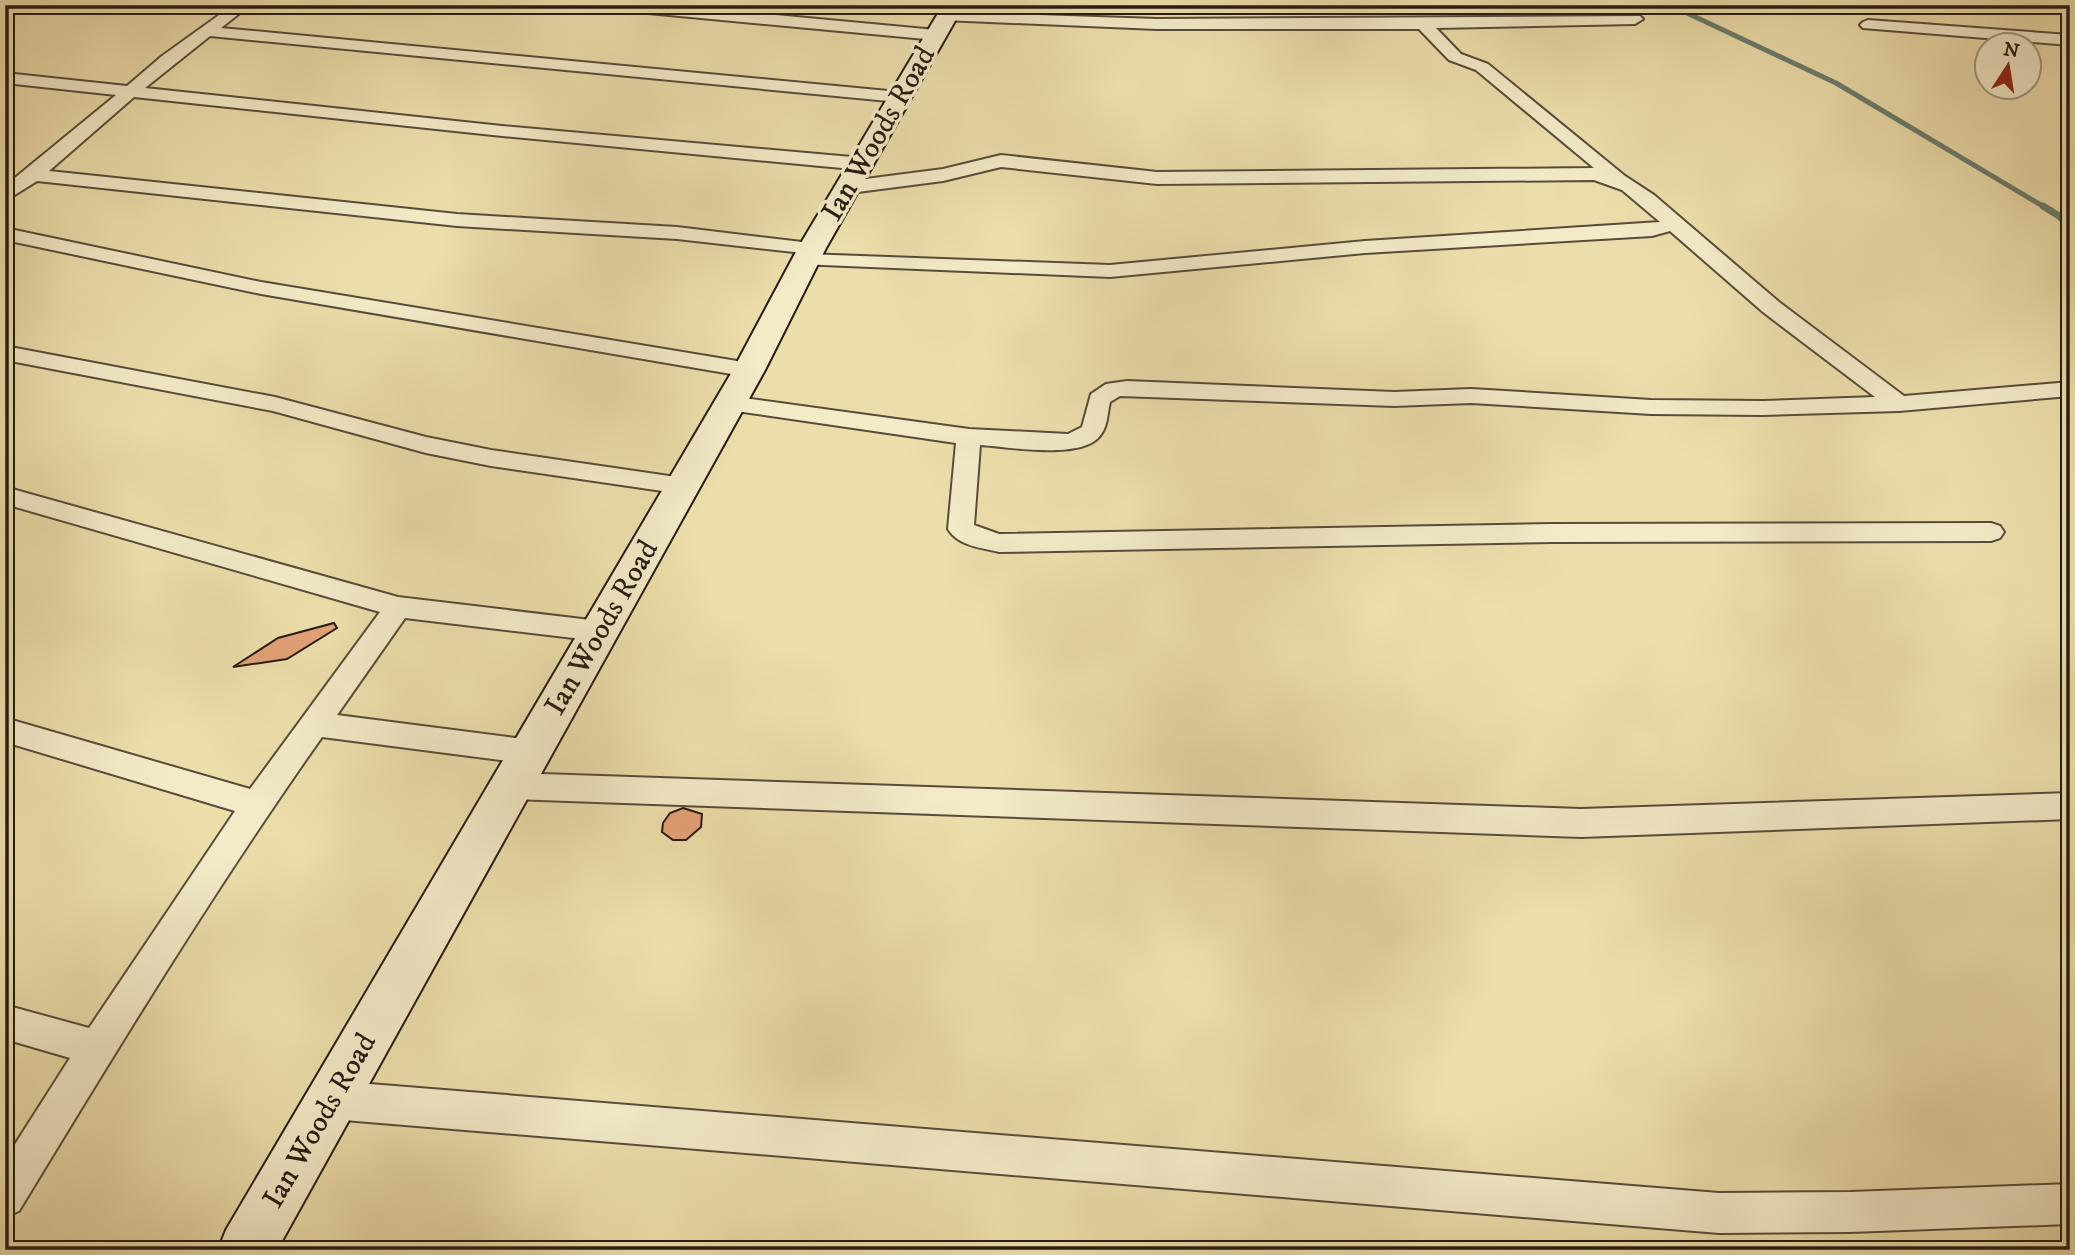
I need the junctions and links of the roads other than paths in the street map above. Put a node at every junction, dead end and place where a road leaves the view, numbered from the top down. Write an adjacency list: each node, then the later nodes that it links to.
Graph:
1 (243, 5): 7 (street)
2 (616, 5): 3 (street)
3 (946, 19): 5 (street); 11 (street, Ian Woods Road)
4 (1634, 19): 5 (street)
5 (1423, 24): 14 (street)
6 (1868, 25): 8 (street)
7 (205, 31): 10 (street); 11 (street)
8 (2070, 40)
9 (5, 78): 10 (street)
10 (133, 90): 12 (street); 13 (street)
11 (899, 97): 13 (street, Ian Woods Road)
12 (33, 175): 15 (street); 18 (street)
13 (857, 175): 14 (street); 18 (street, Ian Woods Road)
14 (1619, 178): 16 (street)
15 (5, 195)
16 (1674, 225): 18 (street); 23 (street)
17 (5, 234): 20 (street)
18 (809, 254): 20 (street, Ian Woods Road)
19 (5, 354): 25 (street)
20 (749, 370): 22 (street, Ian Woods Road)
21 (2070, 389): 23 (street)
22 (729, 403): 24 (street); 25 (street, Ian Woods Road)
23 (1899, 404): 24 (street)
24 (969, 437): 27 (street)
25 (683, 486): 29 (street, Ian Woods Road)
26 (5, 495): 28 (street)
27 (1992, 532)
28 (398, 607): 29 (street); 30 (street)
29 (599, 631): 32 (street, Ian Woods Road)
30 (315, 724): 32 (street); 34 (street)
31 (5, 730): 34 (street)
32 (531, 752): 33 (street, Ian Woods Road)
33 (512, 786): 35 (street); 38 (street, Ian Woods Road)
34 (257, 804): 37 (street)
35 (2070, 806)
36 (5, 1022): 37 (street)
37 (97, 1048): 39 (street)
38 (332, 1100): 40 (street); 41 (street, Ian Woods Road)
39 (5, 1197)
40 (2070, 1204)
41 (246, 1250)

